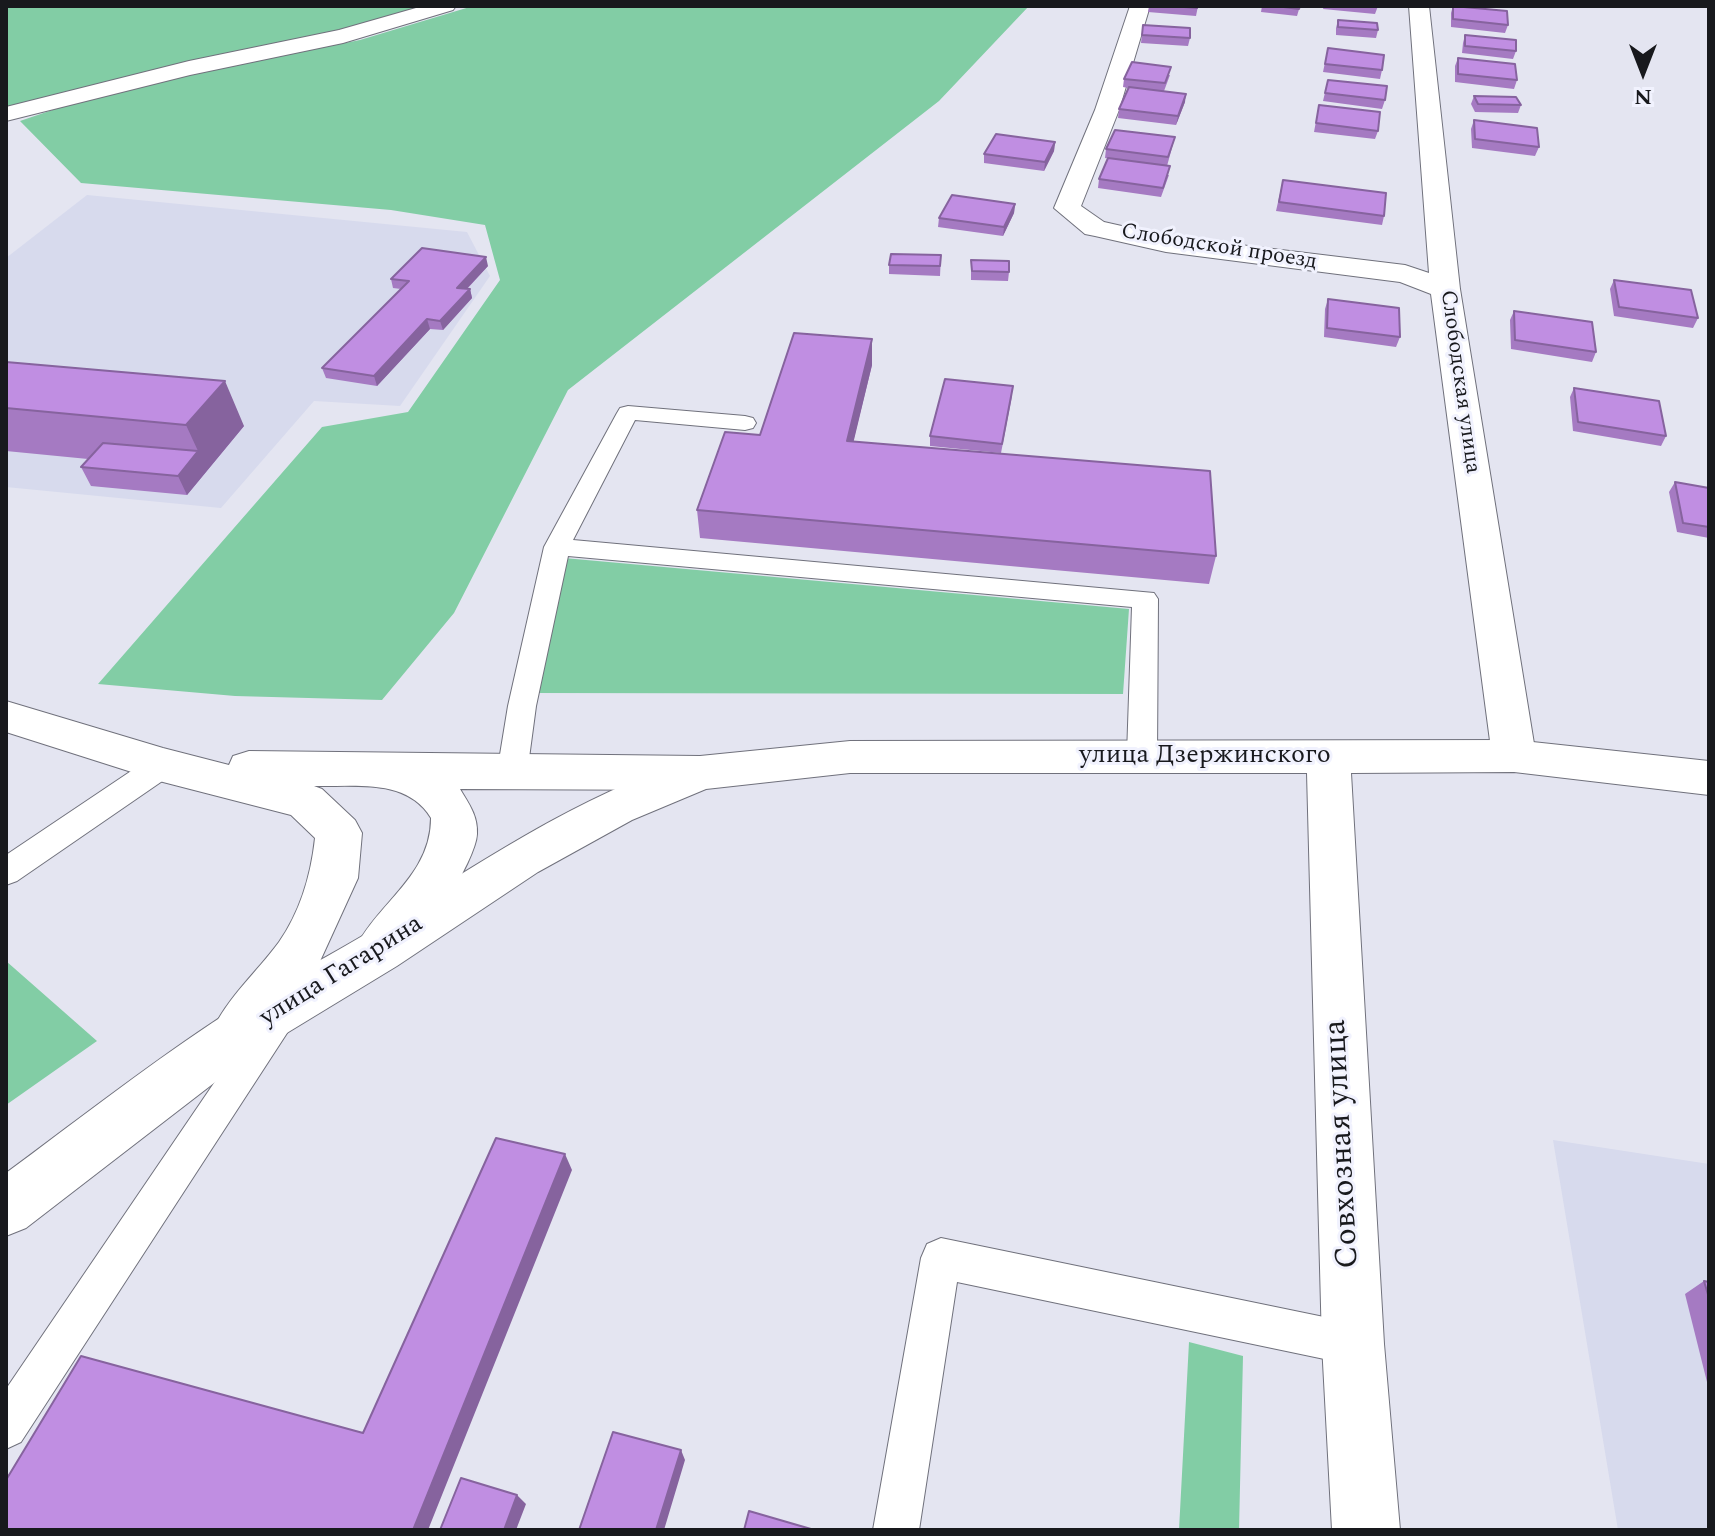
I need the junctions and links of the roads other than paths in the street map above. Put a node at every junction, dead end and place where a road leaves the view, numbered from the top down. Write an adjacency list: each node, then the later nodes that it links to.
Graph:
1 (446, 6): 4 (street)
2 (1140, 6): 5 (street, Слободской проезд)
3 (1419, 6): 5 (street, Слободская улица)
4 (6, 114)
5 (1445, 289): 10 (street, Слободская улица)
6 (745, 423): 7 (lane)
7 (557, 547): 9 (lane); 14 (lane)
8 (6, 716): 12 (street)
9 (1142, 755): 11 (street, улица Дзержинского); 15 (street, улица Дзержинского)
10 (1514, 756): 11 (street, улица Дзержинского); 16 (street, улица Дзержинского)
11 (1328, 758): 22 (street, Совхозная улица)
12 (163, 765): 13 (street); 17 (lane); 20 (street)
13 (404, 772): 14 (street); 18 (street)
14 (512, 773): 15 (street)
15 (700, 773): 18 (street, улица Гагарина)
16 (1709, 778)
17 (6, 872)
18 (379, 951): 19 (street, улица Гагарина)
19 (284, 1008): 20 (street, улица Гагарина); 23 (lane)
20 (231, 1039): 21 (street, улица Гагарина)
21 (6, 1208)
22 (1353, 1344): 24 (lane); 25 (street, Совхозная улица)
23 (6, 1427)
24 (896, 1530)
25 (1366, 1530)

